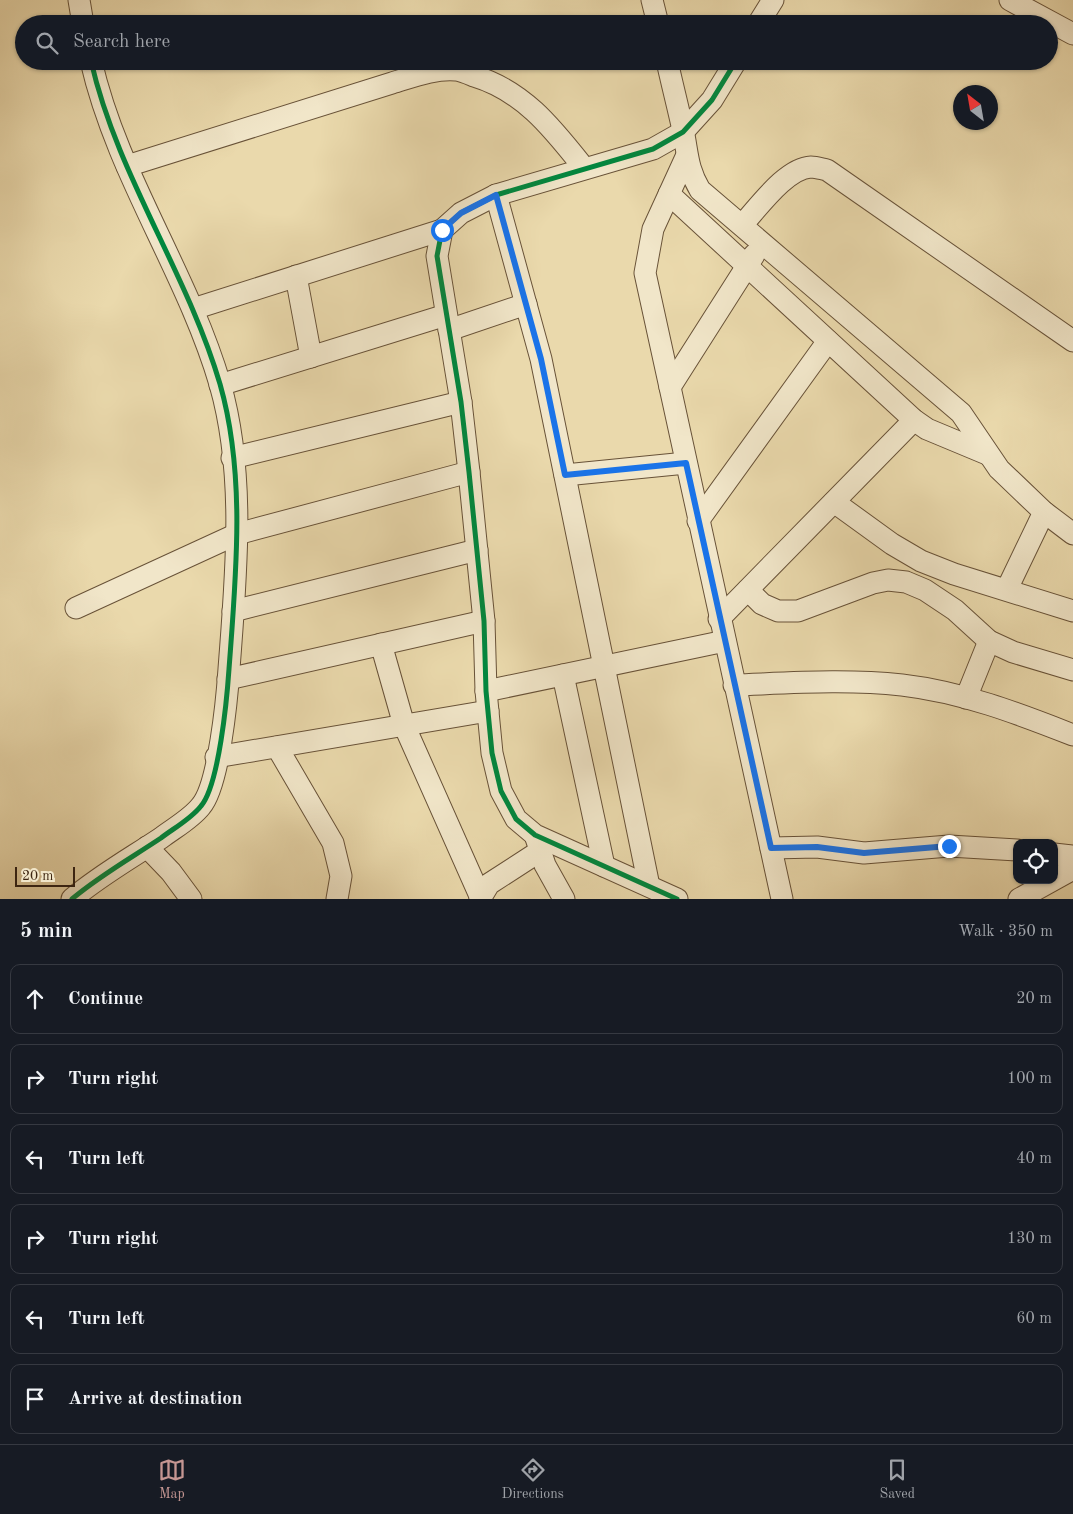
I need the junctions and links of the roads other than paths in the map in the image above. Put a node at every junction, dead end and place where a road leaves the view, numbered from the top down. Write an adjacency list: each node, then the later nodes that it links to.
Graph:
1 (78, 0): 5 (street)
2 (652, 0): 6 (street)
3 (773, 0): 7 (street)
4 (1010, 0): 8 (street)
5 (81, 15)
6 (656, 15)
7 (764, 15)
8 (1038, 15)
9 (1058, 26): 10 (street)
10 (1073, 34)
11 (94, 70): 16 (street)
12 (669, 70): 14 (street)
13 (730, 70): 14 (street)
14 (683, 132): 15 (street); 17 (street)
15 (686, 157): 18 (street); 20 (street)
16 (127, 166): 17 (street); 26 (street)
17 (584, 168): 19 (street)
18 (669, 194): 23 (street); 32 (street)
19 (496, 195): 21 (street); 25 (street)
20 (742, 225): 22 (street); 29 (street)
21 (442, 230): 24 (street); 27 (street)
22 (762, 242): 23 (street); 35 (street)
23 (748, 267): 28 (street); 32 (street)
24 (296, 276): 26 (street); 30 (street)
25 (526, 304): 27 (street); 39 (street)
26 (193, 308): 31 (street)
27 (448, 322): 30 (street); 33 (street)
28 (828, 341): 34 (street); 42 (street)
29 (1073, 341)
30 (311, 357): 31 (street)
31 (220, 385): 36 (street)
32 (670, 387): 37 (street)
33 (461, 402): 36 (street); 38 (street)
34 (914, 420): 35 (street); 40 (street)
35 (987, 454): 41 (street)
36 (232, 458): 44 (street)
37 (686, 463): 39 (street); 42 (street)
38 (469, 472): 44 (street); 45 (street)
39 (565, 475): 56 (street)
40 (834, 502): 46 (street); 47 (street)
41 (1044, 512): 43 (street); 46 (street)
42 (698, 521): 51 (street)
43 (1073, 533)
44 (237, 534): 48 (street); 49 (street)
45 (477, 550): 49 (street); 52 (street)
46 (1007, 589): 50 (street)
47 (748, 590): 51 (street); 54 (street)
48 (76, 608)
49 (233, 611): 59 (street)
50 (1073, 611)
51 (720, 619): 53 (street)
52 (484, 621): 55 (street); 62 (street)
53 (725, 641): 56 (street); 60 (street)
54 (989, 641): 57 (street); 61 (street)
55 (381, 644): 59 (street); 63 (street)
56 (602, 667): 58 (street); 75 (street)
57 (1073, 670)
58 (563, 675): 62 (street); 73 (street)
59 (228, 679): 66 (street)
60 (734, 684): 61 (street); 69 (street)
61 (966, 698): 64 (street)
62 (487, 701): 63 (street); 67 (street)
63 (404, 726): 65 (street); 76 (street)
64 (1073, 735)
65 (277, 747): 66 (street); 77 (street)
66 (216, 758): 68 (street)
67 (538, 843): 73 (street); 76 (street); 80 (street)
68 (147, 847): 78 (street); 79 (street)
69 (771, 848): 70 (street); 82 (street)
70 (1013, 850)
71 (1058, 854): 72 (street)
72 (1073, 856)
73 (604, 866): 75 (street)
74 (1073, 869): 83 (street)
75 (649, 886): 81 (street)
76 (480, 897)
77 (335, 898)
78 (72, 899)
79 (191, 899)
80 (564, 899)
81 (677, 899)
82 (782, 899)
83 (1019, 899)

